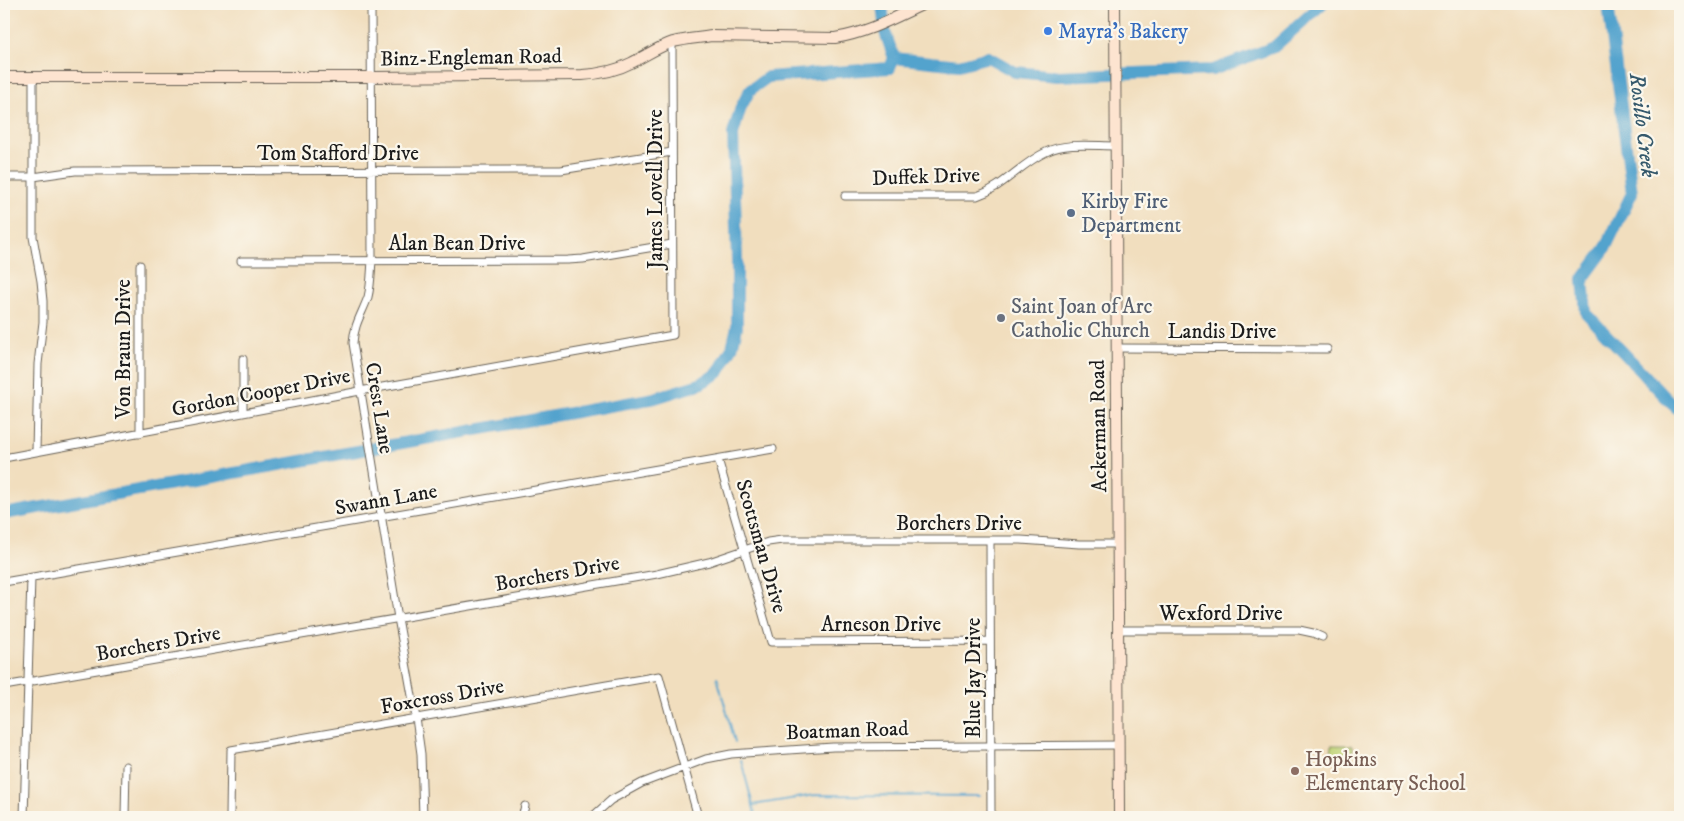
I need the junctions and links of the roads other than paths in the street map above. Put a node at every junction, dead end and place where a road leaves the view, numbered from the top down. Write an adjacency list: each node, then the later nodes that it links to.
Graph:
1 (371, 4): 7 (street, Crest Lane)
2 (924, 4): 4 (street, Binz-Engleman Road)
3 (1115, 4): 8 (street, Ackerman Road)
4 (672, 42): 7 (street, Binz-Engleman Road); 9 (street, James Lovell Drive)
5 (4, 77): 6 (street, Binz-Engleman Road)
6 (33, 77): 7 (street, Binz-Engleman Road); 12 (street)
7 (371, 78): 10 (street, Crest Lane)
8 (1115, 146): 13 (street, Duffek Drive); 19 (street, Ackerman Road)
9 (672, 152): 10 (street, Tom Stafford Drive); 14 (street, James Lovell Drive)
10 (371, 170): 12 (street, Tom Stafford Drive); 15 (street, Crest Lane)
11 (4, 177): 12 (street, Tom Stafford Drive)
12 (33, 177): 26 (street)
13 (845, 196)
14 (672, 244): 15 (street, Alan Bean Drive); 18 (street, James Lovell Drive)
15 (372, 260): 16 (street, Alan Bean Drive); 22 (street, Crest Lane)
16 (241, 261)
17 (140, 265): 24 (street, Von Braun Drive)
18 (673, 335): 22 (street, Gordon Cooper Drive)
19 (1116, 348): 20 (street, Landis Drive); 31 (street, Ackerman Road)
20 (1327, 349)
21 (243, 359): 23 (street)
22 (360, 391): 23 (street, Gordon Cooper Drive); 29 (street, Crest Lane)
23 (243, 413): 24 (street, Gordon Cooper Drive)
24 (140, 433): 26 (street, Gordon Cooper Drive)
25 (773, 449): 28 (street, Swann Lane)
26 (36, 451): 27 (street, Gordon Cooper Drive)
27 (4, 458)
28 (718, 459): 29 (street, Swann Lane); 32 (street, Scottsman Drive)
29 (382, 518): 33 (street, Swann Lane); 35 (street, Crest Lane)
30 (990, 540): 31 (street, Borchers Drive); 32 (street, Borchers Drive); 38 (street, Blue Jay Drive)
31 (1118, 544): 36 (street, Ackerman Road)
32 (745, 551): 35 (street, Borchers Drive); 39 (street, Scottsman Drive)
33 (31, 578): 34 (street, Swann Lane); 40 (street)
34 (4, 582)
35 (398, 618): 40 (street, Borchers Drive); 42 (street, Crest Lane)
36 (1118, 630): 37 (street, Wexford Drive); 44 (street, Ackerman Road)
37 (1322, 637)
38 (990, 641): 39 (street, Arneson Drive); 43 (street, Blue Jay Drive)
39 (771, 642)
40 (28, 683): 41 (street, Borchers Drive); 48 (street)
41 (4, 686)
42 (416, 718): 46 (street, Foxcross Drive); 50 (street, Foxcross Drive); 51 (street, Crest Lane)
43 (990, 745): 44 (street, Boatman Road); 46 (street, Boatman Road); 55 (street, Blue Jay Drive)
44 (1119, 745): 56 (street, Ackerman Road)
45 (126, 766): 49 (street)
46 (683, 767): 53 (street, Boatman Road); 54 (street)
47 (525, 806): 52 (street)
48 (24, 817)
49 (125, 817)
50 (230, 817)
51 (423, 817)
52 (522, 817)
53 (592, 817)
54 (698, 817)
55 (991, 817)
56 (1119, 817)

